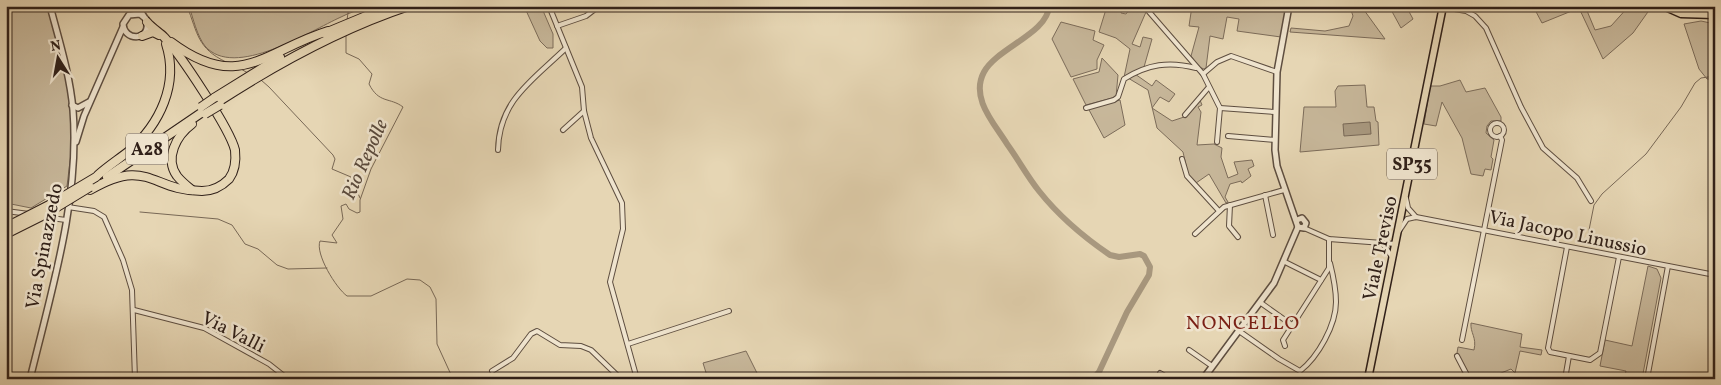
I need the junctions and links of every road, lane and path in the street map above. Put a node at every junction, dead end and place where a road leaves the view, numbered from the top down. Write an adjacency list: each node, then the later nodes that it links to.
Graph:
1 (50, 6): 33 (street)
2 (134, 6): 14 (street)
3 (138, 6): 16 (street)
4 (390, 6): 17 (highway, A28)
5 (409, 6): 17 (highway, A28)
6 (549, 6): 18 (street)
7 (599, 6): 18 (street)
8 (1144, 6): 26 (street)
9 (1289, 6): 27 (street)
10 (1443, 6): 54 (main road, Viale Treviso / SP35); 56 (street)
11 (1663, 6): 13 (main road)
12 (1711, 6): 13 (main road)
13 (1693, 14): 15 (main road)
14 (129, 15): 16 (street); 19 (street)
15 (1714, 15)
16 (146, 21): 21 (street); 23 (highway)
17 (358, 21): 20 (highway, A28)
18 (557, 26): 25 (street)
19 (123, 27): 22 (street); 24 (street)
20 (332, 32): 23 (highway); 29 (highway, A28)
21 (142, 36): 22 (street); 23 (highway)
22 (132, 37): 24 (street)
23 (164, 37): 50 (highway); 52 (highway)
24 (119, 40): 32 (street)
25 (566, 48): 37 (street); 48 (street)
26 (1196, 68): 28 (street); 34 (street)
27 (1277, 72): 28 (street); 38 (street)
28 (1202, 74): 30 (street)
29 (249, 79): 31 (highway, A28); 31 (highway, A28)
30 (1209, 87): 35 (street); 40 (street)
31 (217, 101): 36 (highway, A28, bridge)
32 (89, 102): 33 (street); 39 (street)
33 (73, 108): 39 (street); 41 (street)
34 (1086, 108)
35 (1220, 108): 38 (street); 46 (street)
36 (203, 111): 50 (highway, A28); 51 (highway, A28); 52 (highway)
37 (584, 111): 42 (street); 90 (street)
38 (1275, 112): 45 (street)
39 (84, 113): 41 (street); 47 (street)
40 (1185, 115)
41 (74, 125): 47 (street)
42 (563, 130)
43 (1228, 136): 45 (street)
44 (1500, 136): 67 (street)
45 (1275, 140): 53 (street)
46 (1217, 142)
47 (74, 147): 58 (street, Via Spinazzedo)
48 (498, 150)
49 (1182, 159): 60 (street)
50 (97, 176): 65 (highway, A28, bridge)
51 (90, 189): 52 (highway); 69 (highway, bridge)
52 (192, 190)
53 (1284, 190): 55 (street); 64 (street)
54 (1406, 194): 61 (main road, Viale Treviso / SP35); 62 (street)
55 (1265, 195): 57 (street); 71 (street)
56 (1591, 201)
57 (1230, 205): 60 (street); 72 (street)
58 (68, 207): 63 (street, Via Spinazzedo); 85 (street)
59 (6, 211): 63 (street)
60 (1218, 211): 70 (street)
61 (1402, 214): 62 (street); 68 (main road, Viale Treviso / SP35)
62 (1410, 216): 67 (street, Via Jacopo Linussio); 68 (street)
63 (66, 220): 98 (street, Via Spinazzedo)
64 (1297, 220): 66 (street); 66 (street)
65 (6, 227)
66 (1301, 227): 73 (street); 79 (street)
67 (1484, 229): 76 (street, Via Jacopo Linussio); 89 (street)
68 (1398, 233): 75 (main road, Viale Treviso / SP35)
69 (6, 234)
70 (1195, 234)
71 (1273, 234)
72 (1238, 236)
73 (1329, 238): 74 (street); 80 (street)
74 (1382, 242): 75 (street); 78 (street)
75 (1396, 244): 78 (main road, Viale Treviso / SP35)
76 (1567, 247): 77 (street, Via Jacopo Linussio); 94 (street)
77 (1619, 257): 81 (street, Via Jacopo Linussio); 94 (street)
78 (1393, 259): 105 (main road, Viale Treviso / SP35)
79 (1285, 262): 83 (street); 84 (street)
80 (1330, 263): 83 (street); 88 (street)
81 (1668, 266): 82 (street, Via Jacopo Linussio); 108 (street)
82 (1715, 275)
83 (1321, 280): 87 (street)
84 (1261, 303): 87 (street); 88 (street)
85 (134, 310): 99 (street); 100 (street, Via Valli)
86 (729, 311): 90 (street)
87 (1292, 325): 91 (street)
88 (1239, 331): 95 (street)
89 (1462, 340)
90 (628, 344): 102 (street)
91 (1285, 346)
92 (1190, 350): 95 (street)
93 (1456, 356): 106 (street)
94 (1570, 356): 107 (street)
95 (1212, 366): 104 (street)
96 (492, 371): 101 (street)
97 (1160, 373): 103 (street)
98 (30, 379)
99 (135, 379)
100 (288, 379)
101 (621, 379)
102 (637, 379)
103 (1170, 379)
104 (1203, 379)
105 (1368, 379)
106 (1469, 379)
107 (1565, 379)
108 (1647, 379)

